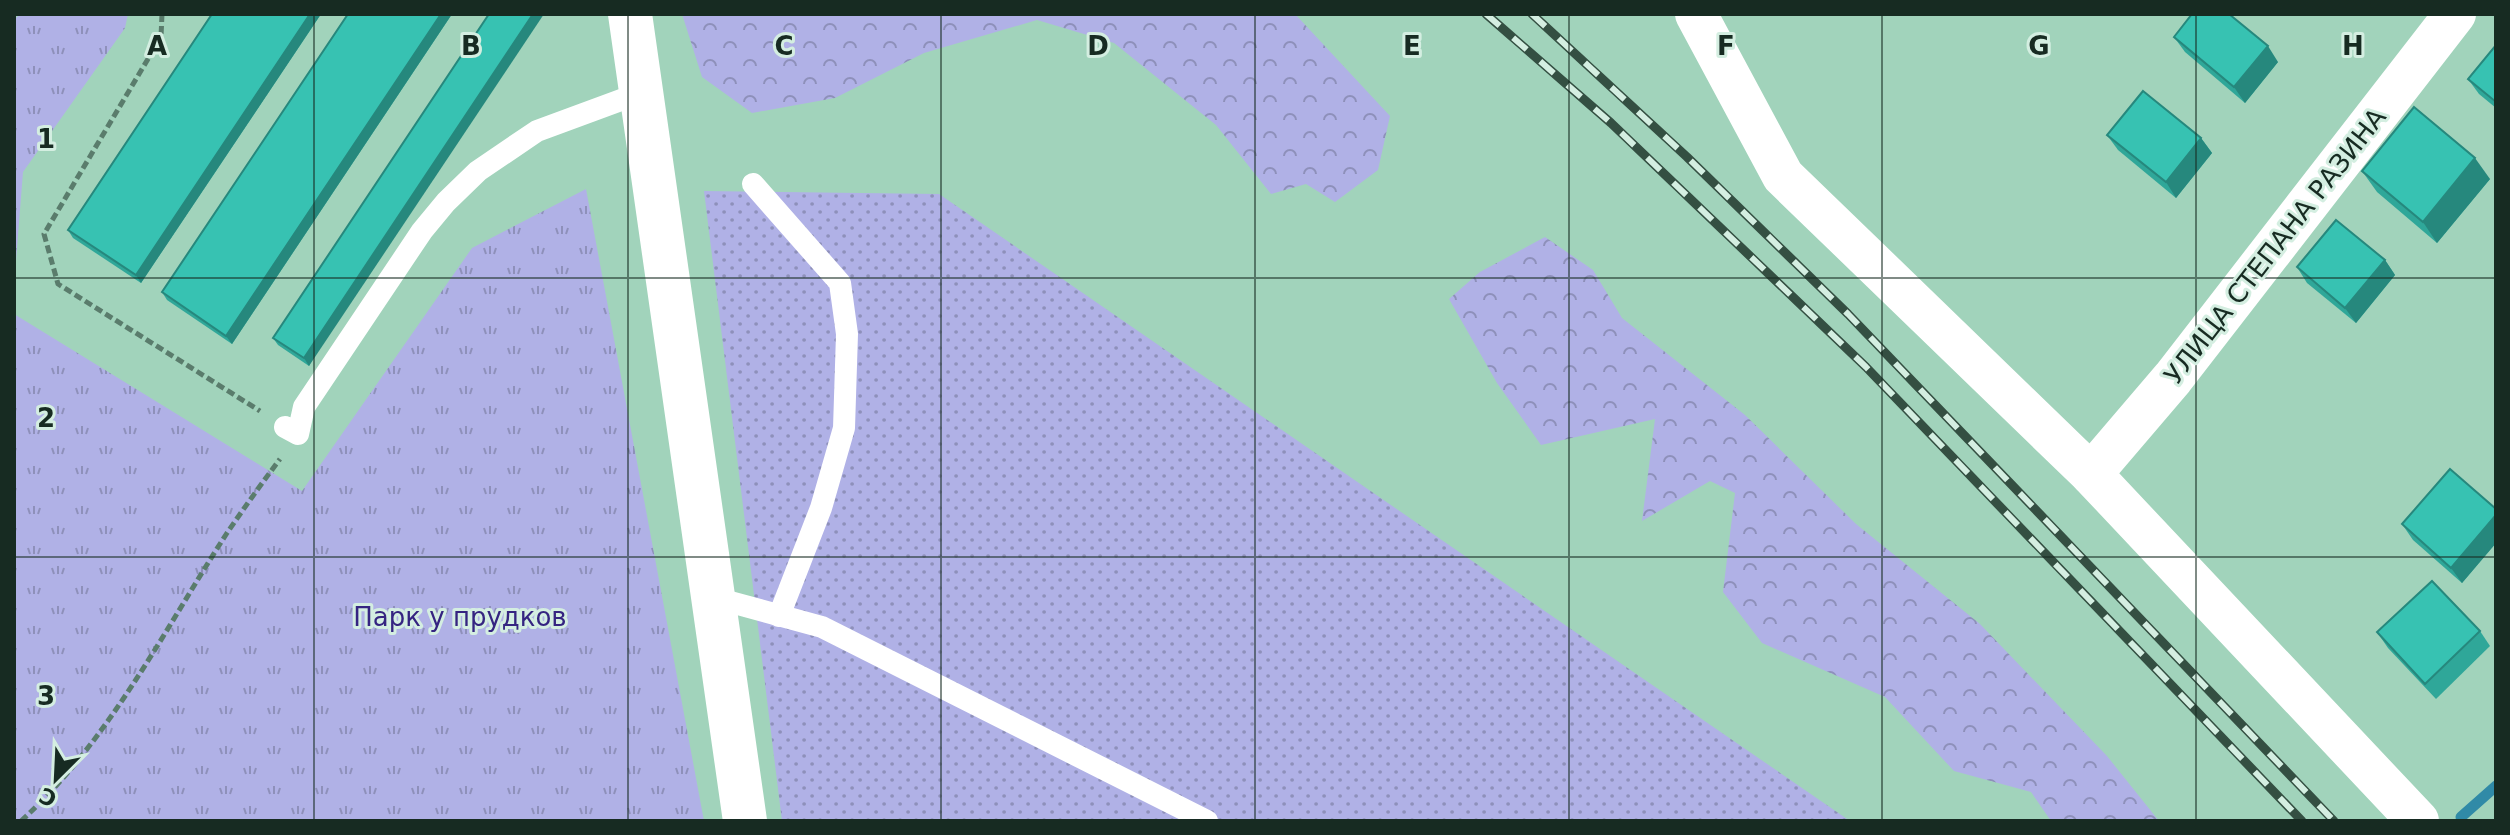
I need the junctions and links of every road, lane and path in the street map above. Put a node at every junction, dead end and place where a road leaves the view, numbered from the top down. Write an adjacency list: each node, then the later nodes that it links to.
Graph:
1 (162, 14): 7 (path)
2 (630, 14): 5 (street)
3 (1696, 14): 8 (street)
4 (2455, 14): 8 (street, УЛИЦА СТЕПАНА РАЗИНА)
5 (640, 93): 7 (lane); 9 (street)
6 (753, 184): 10 (lane)
7 (291, 430): 11 (path)
8 (2091, 474): 14 (street)
9 (712, 597): 10 (lane); 12 (street)
10 (779, 616): 13 (lane)
11 (21, 821)
12 (745, 821)
13 (1207, 821)
14 (2418, 821)

